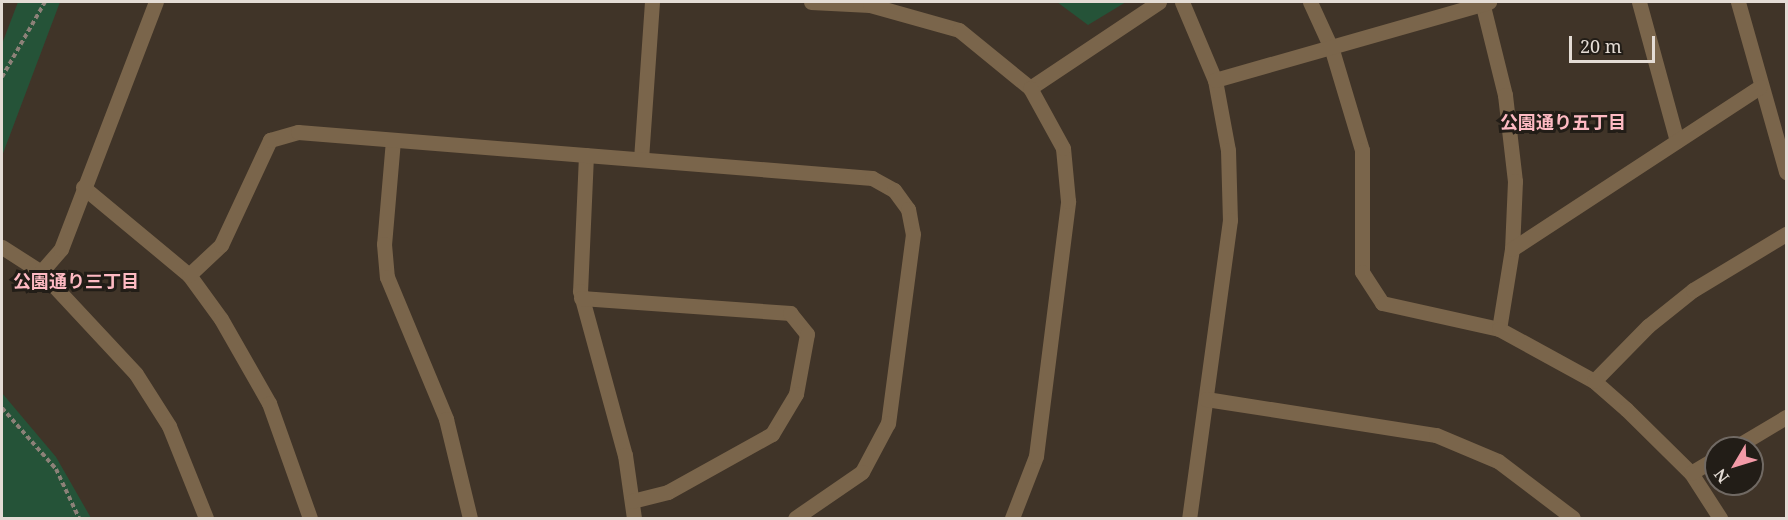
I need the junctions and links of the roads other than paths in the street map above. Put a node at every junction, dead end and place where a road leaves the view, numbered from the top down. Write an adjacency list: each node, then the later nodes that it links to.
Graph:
1 (156, 2): 19 (street)
2 (652, 2): 17 (street)
3 (811, 2): 13 (street)
4 (1159, 2): 13 (street)
5 (1182, 2): 11 (street)
6 (1310, 2): 10 (street)
7 (1484, 2): 10 (street); 22 (street)
8 (1639, 2): 15 (street)
9 (1738, 2): 12 (street)
10 (1332, 50): 11 (street); 26 (street)
11 (1215, 80): 28 (street)
12 (1760, 87): 15 (street); 18 (street)
13 (1030, 88): 39 (street)
14 (393, 140): 16 (street); 24 (street); 36 (street)
15 (1677, 141): 22 (street)
16 (586, 155): 17 (street); 25 (street)
17 (641, 159): 38 (street)
18 (1786, 172)
19 (82, 187): 23 (street); 24 (street)
20 (1786, 234): 27 (street)
21 (2, 247): 23 (street)
22 (1512, 249): 26 (street)
23 (41, 272): 34 (street)
24 (189, 275): 35 (street)
25 (581, 298): 33 (street); 33 (street)
26 (1499, 329): 27 (street)
27 (1594, 381): 32 (street)
28 (1206, 399): 40 (street); 41 (street)
29 (1786, 417): 30 (street)
30 (1754, 436)
31 (1704, 465): 32 (street)
32 (1691, 473): 42 (street)
33 (632, 501): 37 (street)
34 (206, 519)
35 (310, 519)
36 (470, 519)
37 (634, 519)
38 (795, 519)
39 (1012, 519)
40 (1189, 519)
41 (1573, 519)
42 (1720, 519)

